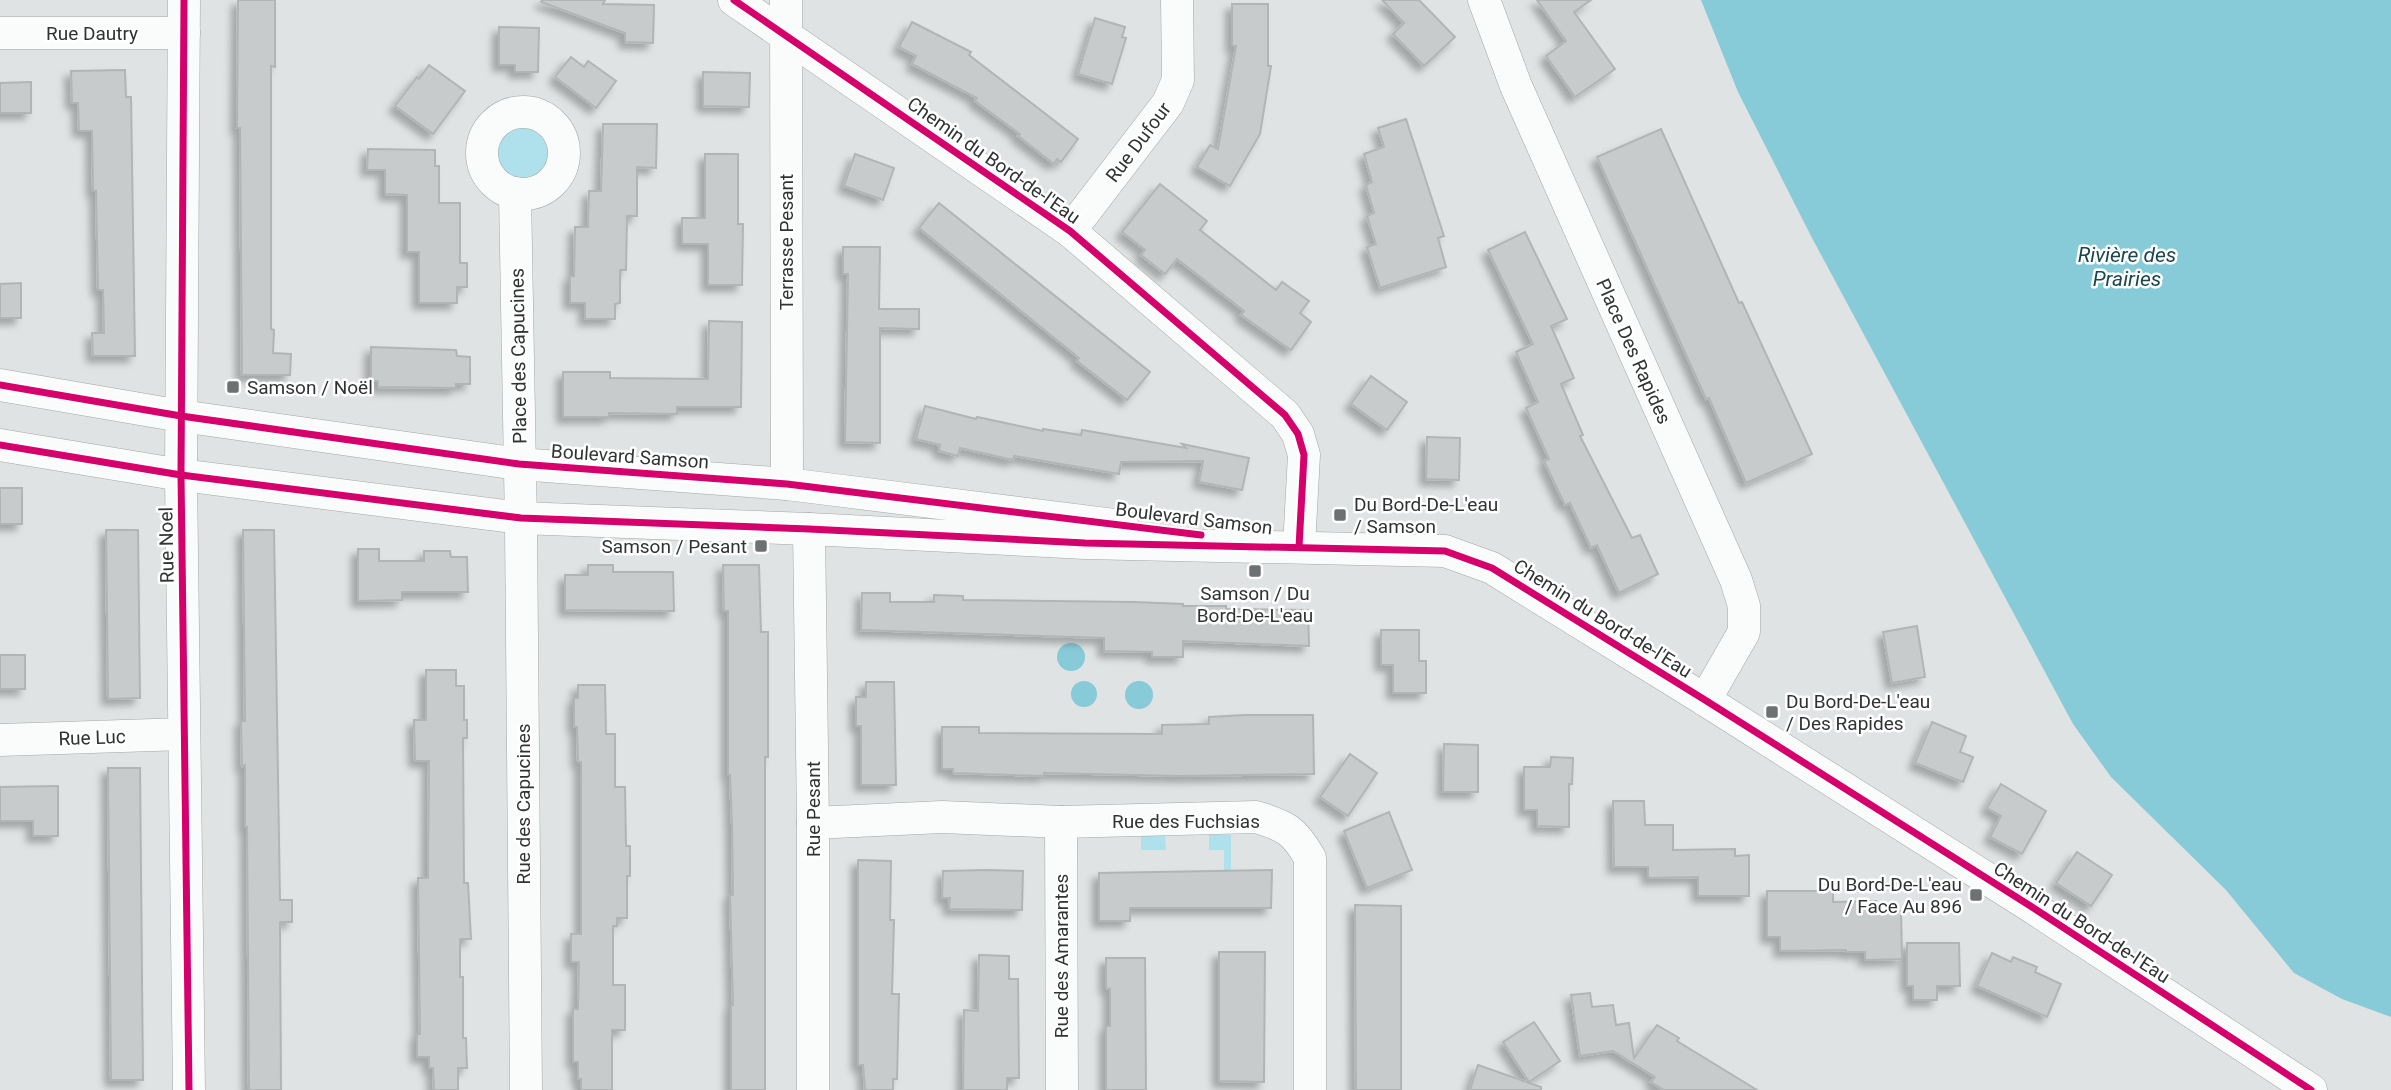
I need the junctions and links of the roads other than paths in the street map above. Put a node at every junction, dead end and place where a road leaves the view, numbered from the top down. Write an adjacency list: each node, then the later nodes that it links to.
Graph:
1 (184, 0): 7 (street, Rue Noel)
2 (734, 0): 8 (street, Chemin du Bord-de-l'Eau)
3 (786, 0): 8 (street, Terrasse Pesant)
4 (1177, 0): 10 (street, Rue Dufour)
5 (1484, 0): 20 (street, Place Des Rapides)
6 (0, 33): 7 (street, Rue Dautry)
7 (184, 33): 12 (street, Rue Noel)
8 (786, 36): 10 (street, Chemin du Bord-de-l'Eau); 16 (street, Terrasse Pesant)
9 (515, 193): 14 (street, Place des Capucines)
10 (1070, 231): 19 (street, Chemin du Bord-de-l'Eau)
11 (0, 385): 12 (street, Boulevard Samson)
12 (181, 416): 14 (street, Boulevard Samson); 15 (street, Rue Noel)
13 (0, 445): 15 (street, Boulevard Samson)
14 (519, 464): 16 (street, Boulevard Samson); 17 (street, Place des Capucines)
15 (181, 475): 17 (street, Boulevard Samson); 21 (street, Rue Noel)
16 (787, 484): 19 (street, Boulevard Samson)
17 (521, 518): 18 (street, Boulevard Samson); 26 (street, Rue des Capucines)
18 (809, 528): 19 (street, Boulevard Samson); 23 (street, Rue Pesant)
19 (1299, 547): 20 (street, Chemin du Bord-de-l'Eau)
20 (1705, 700): 30 (street, Chemin du Bord-de-l'Eau)
21 (184, 734): 22 (street, Rue Luc); 25 (street, Rue Noel)
22 (0, 740)
23 (813, 822): 24 (street, Rue des Fuchsias); 27 (street, Rue Pesant)
24 (1060, 822): 28 (street, Rue des Amarantes); 29 (street, Rue des Fuchsias)
25 (189, 1090)
26 (526, 1090)
27 (813, 1090)
28 (1062, 1090)
29 (1310, 1090)
30 (2311, 1090)

